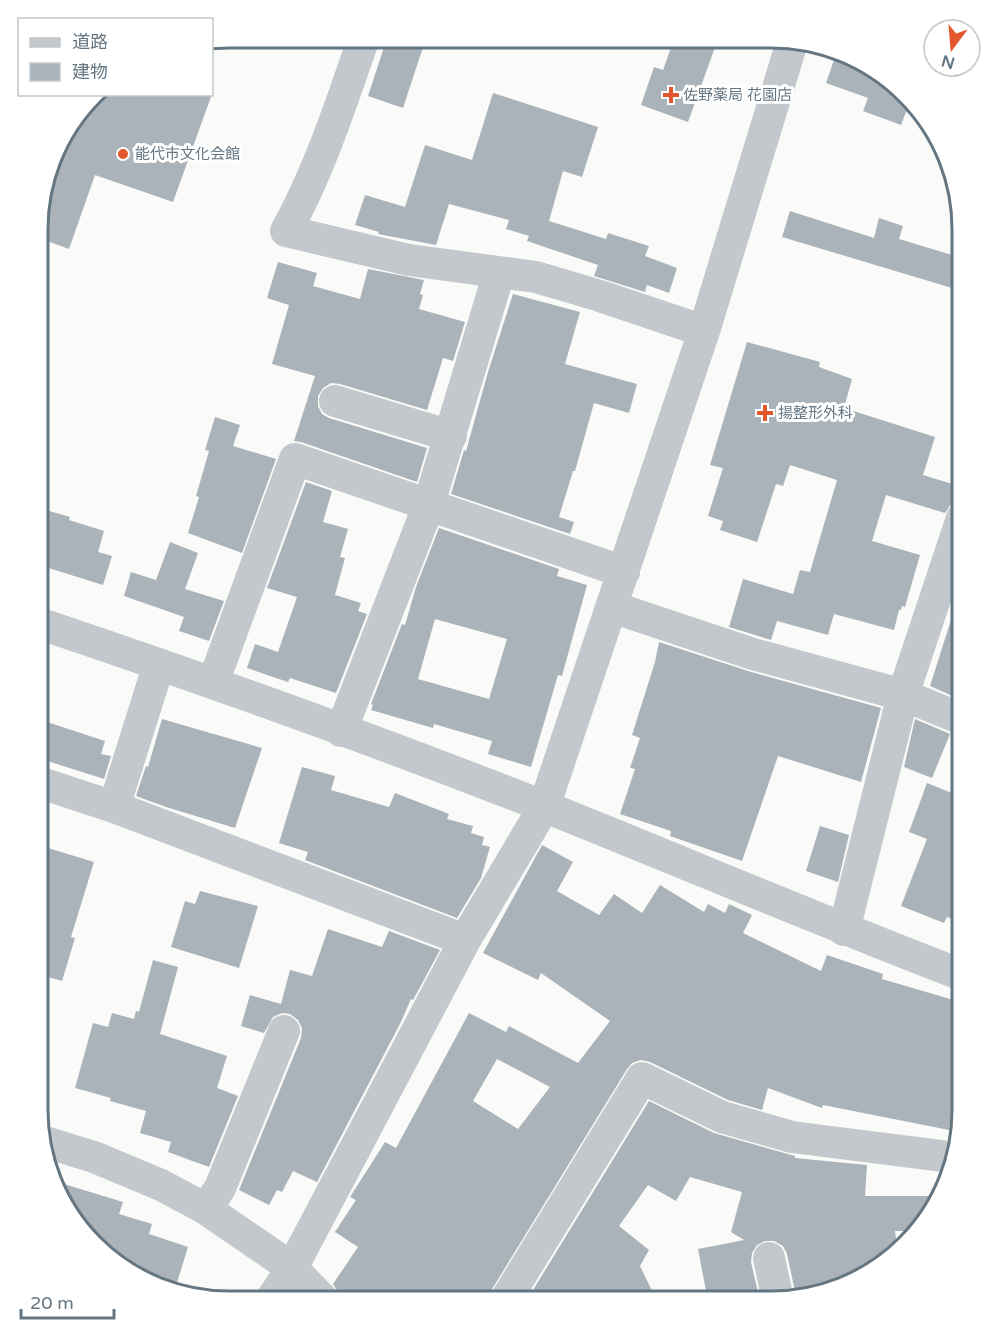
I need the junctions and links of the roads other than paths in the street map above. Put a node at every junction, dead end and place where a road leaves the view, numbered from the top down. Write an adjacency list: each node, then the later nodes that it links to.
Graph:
1 (360, 48): 3 (street)
2 (791, 50): 4 (street)
3 (498, 273): 4 (street); 6 (street)
4 (704, 331): 9 (street)
5 (335, 401): 6 (street)
6 (451, 436): 7 (street)
7 (428, 507): 9 (street); 13 (street); 16 (street)
8 (952, 564): 14 (street)
9 (624, 572): 10 (street)
10 (612, 607): 14 (street); 19 (street)
11 (48, 626): 12 (street)
12 (159, 663): 13 (street); 18 (street)
13 (213, 683): 16 (street)
14 (903, 695): 15 (street); 20 (street)
15 (952, 715)
16 (341, 731): 19 (street)
17 (48, 785): 18 (street)
18 (114, 807): 21 (street)
19 (544, 807): 20 (street); 21 (street)
20 (844, 930): 22 (street)
21 (465, 940): 28 (street)
22 (952, 971)
23 (284, 1031): 26 (street)
24 (51, 1144): 26 (street)
25 (946, 1156): 31 (street)
26 (206, 1209): 28 (street)
27 (769, 1258): 32 (street)
28 (292, 1268): 29 (street); 30 (street)
29 (277, 1291)
30 (314, 1291)
31 (511, 1291)
32 (776, 1291)

